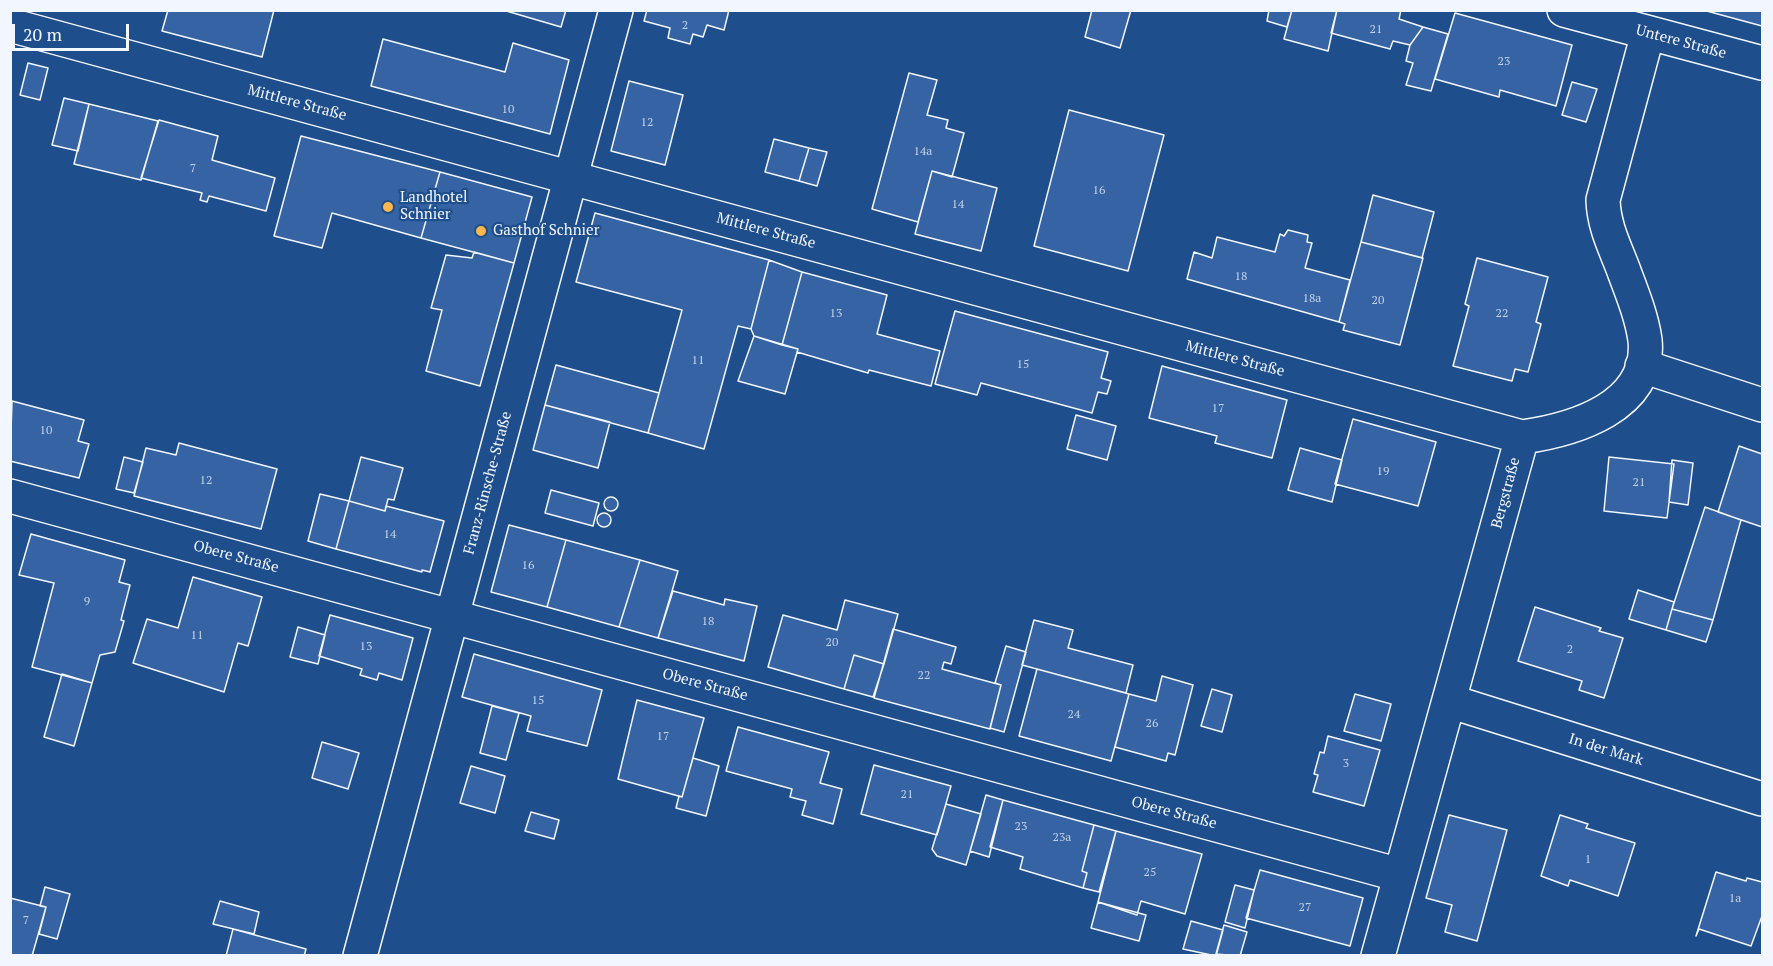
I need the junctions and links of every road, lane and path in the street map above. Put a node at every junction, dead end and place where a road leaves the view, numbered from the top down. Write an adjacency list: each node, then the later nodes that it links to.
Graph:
1 (616, 10): 6 (street, Franz-Rinsche-Straße)
2 (1564, 10): 4 (street, Untere Straße)
3 (10, 25): 6 (street, Mittlere Straße)
4 (1644, 25): 5 (street, Untere Straße); 7 (street, Bergstraße)
5 (1762, 63)
6 (572, 178): 9 (street, Mittlere Straße); 11 (street, Franz-Rinsche-Straße)
7 (1642, 366): 8 (street); 9 (street, Bergstraße)
8 (1762, 405)
9 (1522, 437): 12 (street, Bergstraße)
10 (10, 496): 11 (street, Obere Straße)
11 (452, 616): 14 (street, Obere Straße); 15 (street, Franz-Rinsche-Straße)
12 (1449, 701): 13 (street, In der Mark); 14 (street, Bergstraße)
13 (1762, 799)
14 (1400, 875): 16 (street, Bergstraße)
15 (360, 956)
16 (1378, 956)

